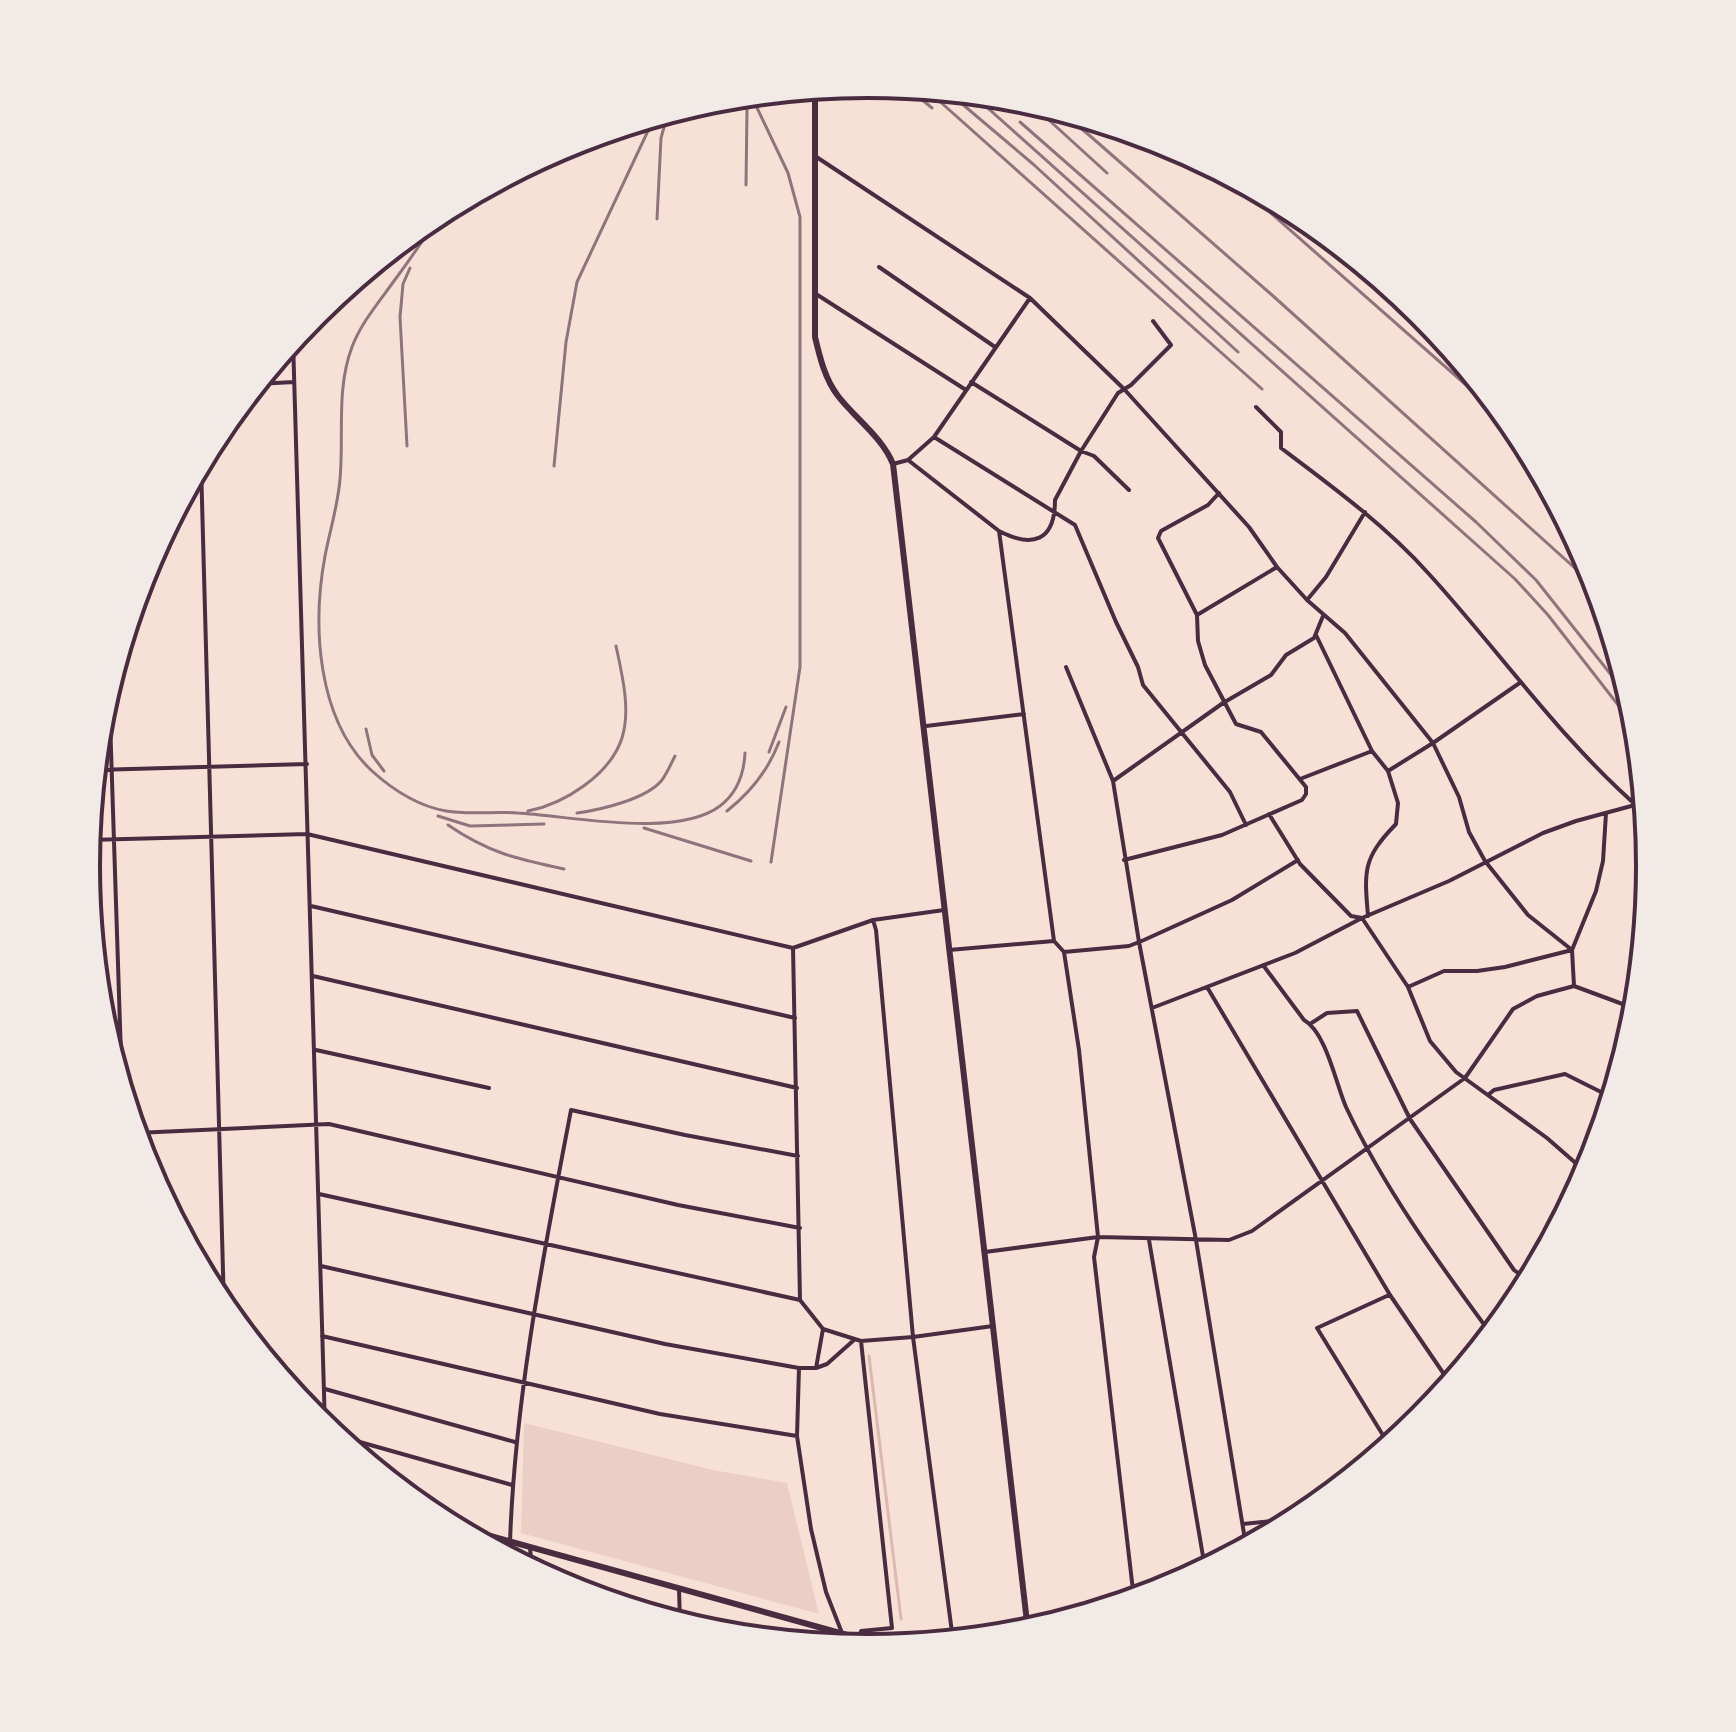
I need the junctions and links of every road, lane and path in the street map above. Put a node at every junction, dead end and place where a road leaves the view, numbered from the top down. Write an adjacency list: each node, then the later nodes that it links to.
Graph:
1 (815, 100): 2 (street)
2 (815, 156): 4 (street); 5 (street)
3 (879, 267): 7 (street)
4 (814, 293): 13 (street); 18 (street)
5 (1030, 298): 7 (street); 12 (street)
6 (1153, 321): 12 (street)
7 (995, 347): 10 (street)
8 (293, 357): 9 (street)
9 (294, 382): 11 (street); 39 (street)
10 (971, 382): 13 (street); 16 (street)
11 (271, 383)
12 (1124, 389): 16 (street); 21 (street)
13 (966, 390): 15 (street)
14 (1256, 407): 23 (street)
15 (934, 437): 17 (street); 22 (street)
16 (1081, 451): 20 (street); 22 (street)
17 (908, 460): 18 (street); 24 (street)
18 (893, 464): 34 (street)
19 (202, 485): 40 (street)
20 (1129, 490)
21 (1219, 493): 25 (street); 27 (street)
22 (1055, 510): 24 (street); 35 (street)
23 (1365, 512): 26 (street); 31 (street)
24 (999, 531): 33 (street)
25 (1277, 567): 26 (street); 27 (street)
26 (1307, 600): 28 (street)
27 (1197, 615): 32 (street)
28 (1323, 615): 29 (street); 36 (street)
29 (1316, 635): 32 (street); 38 (street)
30 (1066, 667): 45 (street)
31 (1521, 682): 36 (street); 46 (street)
32 (1223, 703): 35 (street); 44 (street)
33 (1024, 714): 34 (street); 63 (street)
34 (926, 726): 59 (street)
35 (1181, 733): 45 (street); 50 (street)
36 (1433, 743): 43 (street); 57 (street)
37 (110, 745): 42 (street)
38 (1372, 751): 43 (street); 44 (street)
39 (307, 764): 40 (street); 51 (street)
40 (209, 767): 42 (street); 52 (street)
41 (107, 770): 42 (street)
42 (111, 770): 54 (street)
43 (1388, 771): 60 (street)
44 (1300, 779): 49 (street)
45 (1113, 781): 55 (street)
46 (1633, 803)
47 (1633, 806): 48 (street)
48 (1606, 813): 57 (street); 67 (street)
49 (1268, 814): 50 (street); 56 (street)
50 (1246, 825): 55 (street)
51 (307, 834): 52 (street); 58 (street); 65 (street)
52 (210, 837): 54 (street); 87 (street)
53 (101, 840): 54 (street)
54 (113, 840): 78 (street)
55 (1124, 860): 64 (street)
56 (1298, 860): 61 (street); 64 (street)
57 (1485, 861): 60 (street); 67 (street)
58 (311, 906): 70 (street); 76 (street)
59 (944, 910): 62 (street); 66 (street)
60 (1368, 916): 61 (street)
61 (1362, 918): 69 (street); 73 (street)
62 (873, 920): 65 (street); 111 (street)
63 (1054, 941): 66 (street); 68 (street)
64 (1139, 942): 68 (street); 75 (street)
65 (793, 948): 76 (street)
66 (949, 950): 100 (street)
67 (1572, 950): 72 (street); 73 (street)
68 (1064, 952): 96 (street)
69 (1263, 965): 71 (street); 77 (street)
70 (313, 976): 79 (street); 82 (street)
71 (1207, 986): 75 (street); 93 (street)
72 (1574, 986): 74 (street); 80 (street)
73 (1408, 987): 80 (street)
74 (1623, 1004)
75 (1152, 1008): 98 (street)
76 (795, 1018): 82 (street)
77 (1310, 1024): 85 (street); 89 (street)
78 (120, 1039)
79 (315, 1050): 81 (street); 86 (street)
80 (1465, 1078): 84 (street); 85 (street)
81 (489, 1088)
82 (797, 1088): 90 (street)
83 (1601, 1092): 84 (street)
84 (1488, 1095): 91 (street)
85 (1410, 1119): 89 (street); 102 (street)
86 (317, 1125): 87 (street); 92 (street); 94 (street)
87 (219, 1131): 88 (street); 103 (street)
88 (148, 1133)
89 (1367, 1150): 93 (street); 107 (street)
90 (798, 1156): 92 (street); 95 (street)
91 (1576, 1164)
92 (558, 1178): 95 (street); 99 (street)
93 (1322, 1181): 98 (street); 104 (street)
94 (319, 1194): 99 (street); 101 (street)
95 (800, 1228): 105 (street)
96 (1098, 1237): 97 (street); 100 (street); 133 (street)
97 (1149, 1240): 98 (street); 132 (street)
98 (1196, 1240): 126 (street)
99 (547, 1245): 105 (street); 106 (street)
100 (984, 1252): 108 (street)
101 (321, 1266): 106 (street); 110 (street)
102 (1519, 1274)
103 (223, 1284)
104 (1390, 1295): 116 (street); 120 (street)
105 (800, 1300): 109 (street)
106 (536, 1315): 114 (street); 117 (street)
107 (1484, 1324)
108 (993, 1326): 111 (street); 136 (street)
109 (823, 1329): 112 (street); 115 (street)
110 (322, 1336): 117 (street); 118 (street)
111 (913, 1337): 113 (street); 137 (street)
112 (854, 1340): 113 (street); 115 (street)
113 (861, 1341): 139 (street)
114 (799, 1368): 115 (street); 121 (street)
115 (816, 1368)
116 (1444, 1374)
117 (523, 1383): 121 (street); 123 (street)
118 (325, 1389): 119 (street); 123 (street)
119 (325, 1409)
120 (1383, 1435)
121 (797, 1436): 138 (street)
122 (361, 1442): 124 (street)
123 (515, 1442): 124 (street)
124 (512, 1485): 129 (street)
125 (1268, 1521): 126 (street)
126 (1243, 1524): 127 (street)
127 (1245, 1535)
128 (498, 1538): 129 (street)
129 (510, 1542): 130 (street)
130 (530, 1548): 131 (street); 134 (street)
131 (531, 1556)
132 (1203, 1557)
133 (1133, 1587)
134 (679, 1588): 135 (street); 138 (street)
135 (680, 1610)
136 (1026, 1617)
137 (952, 1629)
138 (842, 1633)
139 (860, 1634)

